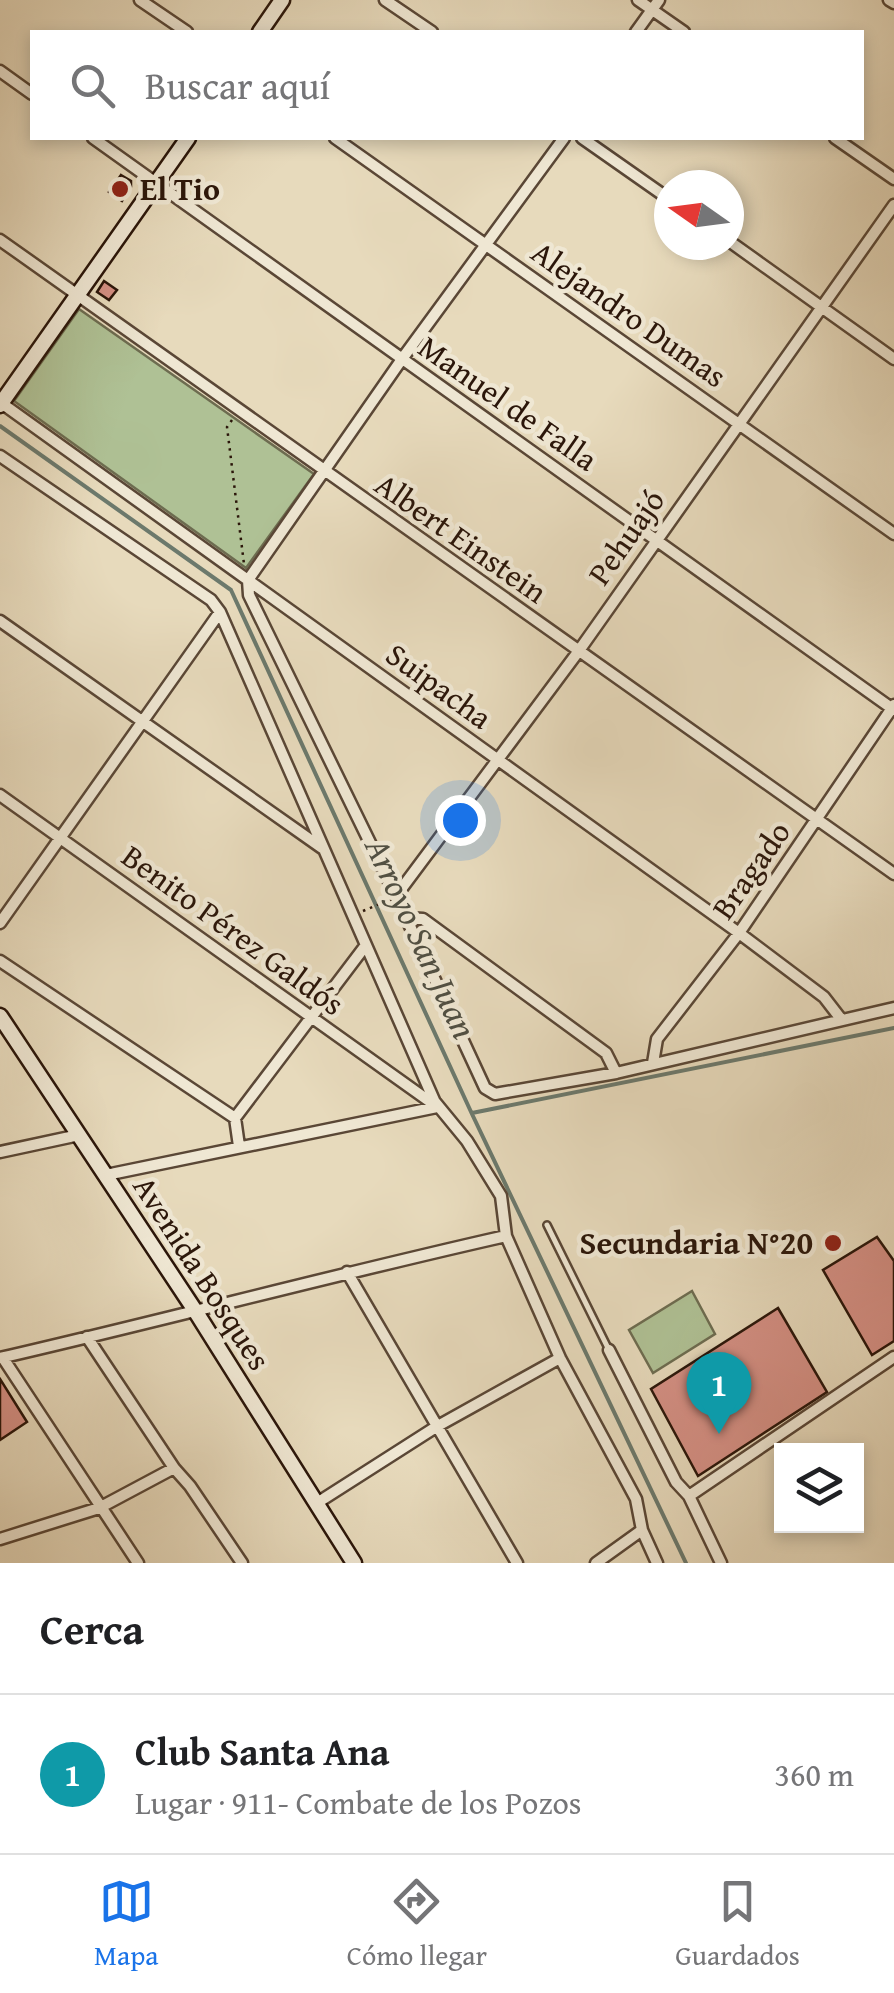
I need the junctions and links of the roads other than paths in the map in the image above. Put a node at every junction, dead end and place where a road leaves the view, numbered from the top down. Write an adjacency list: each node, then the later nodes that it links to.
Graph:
1 (140, 0): 6 (street)
2 (282, 0): 7 (main road)
3 (385, 0): 8 (street)
4 (638, 0): 5 (street)
5 (655, 5): 9 (street); 10 (street)
6 (183, 30)
7 (261, 30)
8 (429, 30)
9 (637, 30)
10 (682, 30)
11 (0, 71): 12 (street)
12 (30, 93)
13 (96, 140): 20 (street, Manuel de Falla)
14 (187, 140): 20 (main road)
15 (338, 140): 24 (street, Alejandro Dumas)
16 (563, 140): 24 (street)
17 (585, 140): 21 (street)
18 (838, 140): 19 (street)
19 (894, 178)
20 (156, 182): 26 (main road); 28 (street, Manuel de Falla)
21 (654, 188)
22 (894, 204): 27 (street, Pehuajó)
23 (0, 240): 26 (street, Albert Einstein)
24 (486, 245): 28 (street); 31 (street, Alejandro Dumas)
25 (744, 253): 27 (street)
26 (77, 297): 30 (main road); 33 (street, Albert Einstein)
27 (822, 308): 29 (street); 31 (street, Pehuajó)
28 (402, 359): 33 (street); 35 (street, Manuel de Falla)
29 (894, 359)
30 (1, 403): 36 (street, Suipacha)
31 (740, 422): 34 (street, Alejandro Dumas); 35 (street, Pehuajó)
32 (0, 456): 37 (street)
33 (324, 472): 36 (street); 39 (street, Albert Einstein)
34 (894, 534)
35 (656, 537): 39 (street, Pehuajó); 40 (street, Manuel de Falla)
36 (248, 580): 42 (street, Suipacha); 48 (street)
37 (220, 612): 41 (street); 46 (street)
38 (0, 622): 41 (street)
39 (578, 652): 42 (street, Pehuajó); 44 (street, Albert Einstein)
40 (893, 708): 44 (street, Bragado)
41 (144, 723): 45 (street); 46 (street)
42 (498, 760): 48 (street, Pehuajó); 51 (street, Suipacha)
43 (0, 795): 45 (street, Benito Pérez Galdós)
44 (818, 820): 47 (street, Albert Einstein); 51 (street, Bragado)
45 (60, 838): 50 (street); 56 (street, Benito Pérez Galdós)
46 (324, 849): 52 (street)
47 (894, 874)
48 (391, 898): 49 (street)
49 (406, 918): 59 (street); 59 (street)
50 (0, 923)
51 (738, 934): 57 (street, Suipacha); 58 (street, Bragado)
52 (366, 945): 56 (street); 60 (street)
53 (0, 961): 61 (street)
54 (894, 1008): 57 (street)
55 (0, 1016): 62 (main road, Avenida Bosques)
56 (312, 1018): 60 (street, Benito Pérez Galdós); 61 (street)
57 (841, 1019): 58 (street)
58 (653, 1063): 59 (street)
59 (616, 1073)
60 (436, 1105): 63 (street); 67 (street, Benito Pérez Galdós)
61 (236, 1118): 63 (street)
62 (80, 1135): 64 (street); 65 (main road, Avenida Bosques)
63 (239, 1146): 65 (street)
64 (0, 1152)
65 (106, 1175): 69 (main road, Avenida Bosques)
66 (547, 1225): 71 (lane)
67 (506, 1236): 68 (street); 73 (street, Benito Pérez Galdós)
68 (347, 1272): 69 (street); 75 (street)
69 (196, 1312): 70 (street); 78 (main road, Avenida Bosques)
70 (87, 1337): 72 (street); 76 (street)
71 (609, 1350): 77 (street)
72 (2, 1358): 79 (street)
73 (560, 1358): 75 (street); 80 (street, Benito Pérez Galdós)
74 (894, 1358): 77 (street)
75 (436, 1427): 78 (street); 85 (street)
76 (174, 1468): 79 (street); 83 (street)
77 (689, 1496): 88 (street)
78 (317, 1503): 84 (main road, Avenida Bosques)
79 (99, 1508): 81 (street); 82 (street)
80 (642, 1530): 86 (street); 87 (street, Benito Pérez Galdós)
81 (0, 1538)
82 (138, 1563)
83 (242, 1563)
84 (354, 1563)
85 (517, 1563)
86 (596, 1563)
87 (657, 1563)
88 (722, 1563)

